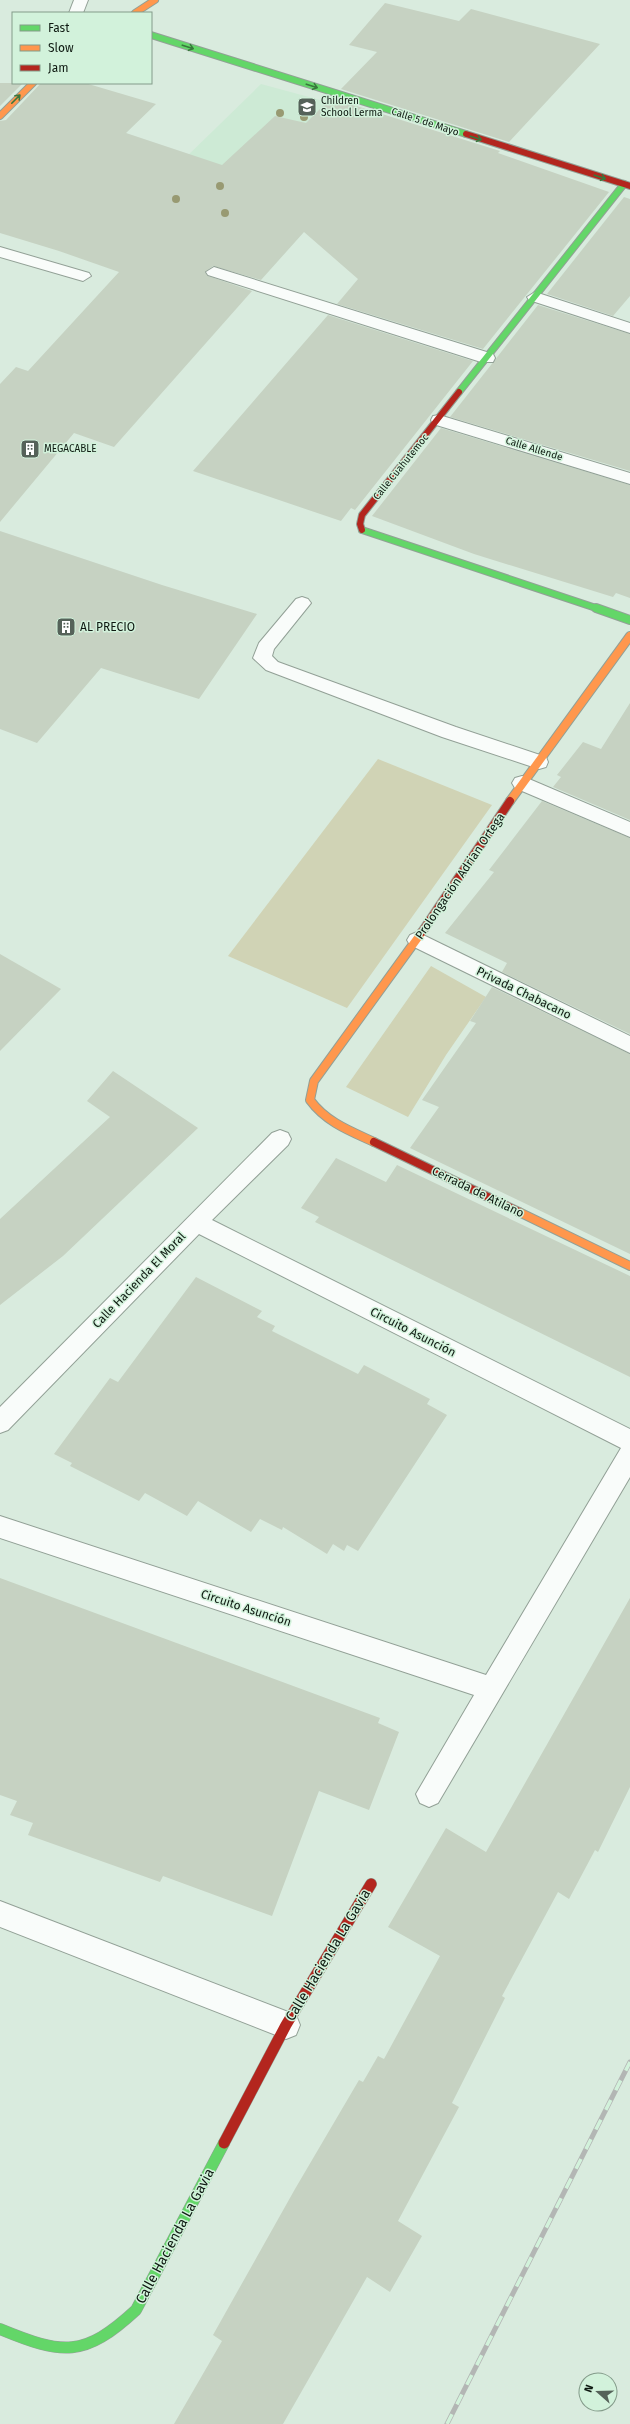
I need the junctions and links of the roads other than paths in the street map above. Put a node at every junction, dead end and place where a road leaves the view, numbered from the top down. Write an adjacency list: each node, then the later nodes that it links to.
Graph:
1 (81, 0): 3 (street)
2 (155, 0): 4 (street)
3 (76, 12)
4 (137, 12)
5 (152, 35): 8 (street, Calle 5 de Mayo, one-way to 8)
6 (32, 84): 7 (street, one-way to 6)
7 (0, 116)
8 (627, 185): 12 (street, Calle Cuahutemoc)
9 (0, 252): 11 (street)
10 (214, 272): 14 (street)
11 (83, 276)
12 (535, 297): 13 (street); 14 (street, Calle Cuahutemoc)
13 (630, 328)
14 (486, 358): 15 (street, Calle Cuahutemoc)
15 (439, 420): 16 (street, Calle Allende); 18 (street, Calle Cuahutemoc)
16 (630, 479)
17 (302, 602): 20 (street)
18 (630, 620)
19 (630, 636): 20 (street, Prolongación Adrian Ortega)
20 (539, 762): 21 (street, Prolongación Adrian Ortega)
21 (522, 783): 22 (street); 23 (street, Prolongación Adrian Ortega)
22 (630, 830)
23 (417, 940): 24 (street, Privada Chabacano); 25 (street, Prolongación Adrian Ortega)
24 (630, 1045)
25 (326, 1119): 28 (street, Cerrada de Atilano)
26 (280, 1139): 27 (street, Calle Hacienda El Moral)
27 (196, 1222): 29 (street, Calle Hacienda El Moral); 30 (street, Circuito Asunción)
28 (630, 1266)
29 (0, 1423)
30 (630, 1442)
31 (630, 1455): 33 (street)
32 (0, 1527): 33 (street, Circuito Asunción)
33 (493, 1689): 34 (street)
34 (429, 1794)
35 (371, 1884): 37 (street, Calle Hacienda La Gavia)
36 (0, 1914): 37 (street, Calle Hacienda La Gavia)
37 (286, 2025): 38 (street, Calle Hacienda La Gavia)
38 (0, 2329)

